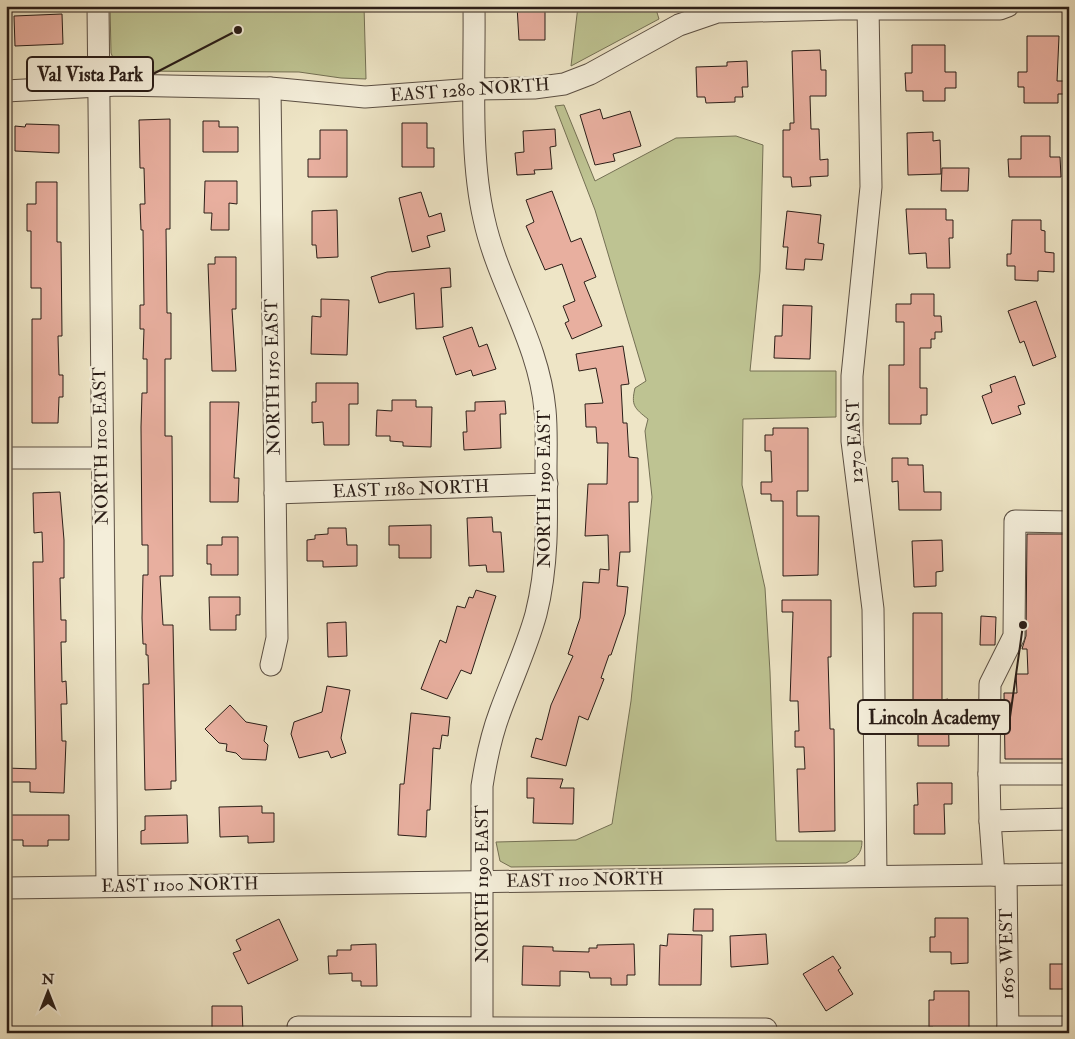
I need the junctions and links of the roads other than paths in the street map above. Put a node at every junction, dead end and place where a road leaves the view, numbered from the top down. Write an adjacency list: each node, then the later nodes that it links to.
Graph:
1 (98, 6): 5 (street, NORTH 1100 EAST)
2 (474, 6): 7 (street, NORTH 1190 EAST)
3 (1008, 6): 4 (street, EAST 1280 NORTH)
4 (868, 8): 7 (street, EAST 1280 NORTH); 21 (street, 1270 EAST)
5 (98, 85): 6 (street, EAST 1280 NORTH); 8 (street, EAST 1280 NORTH); 10 (street, NORTH 1100 EAST)
6 (270, 88): 7 (street, EAST 1280 NORTH); 12 (street, NORTH 1150 EAST)
7 (475, 89): 11 (street, NORTH 1190 EAST)
8 (6, 91)
9 (6, 458): 10 (street)
10 (101, 458): 23 (street, NORTH 1100 EAST)
11 (547, 484): 12 (street, EAST 1180 NORTH); 22 (street, NORTH 1190 EAST)
12 (274, 493): 14 (street, NORTH 1150 EAST)
13 (1069, 522): 15 (street, 1650 WEST)
14 (271, 665)
15 (989, 774): 16 (street); 18 (street, 1650 WEST)
16 (1069, 774)
17 (1069, 820): 18 (street)
18 (990, 821): 20 (street, 1650 WEST)
19 (1069, 874): 20 (street, EAST 1100 NORTH)
20 (994, 875): 21 (street, EAST 1100 NORTH); 29 (street, 1650 WEST)
21 (876, 876): 22 (street, EAST 1100 NORTH)
22 (481, 882): 23 (street, EAST 1100 NORTH); 28 (street, NORTH 1190 EAST)
23 (107, 885): 24 (street, EAST 1100 NORTH)
24 (6, 888)
25 (298, 1027): 28 (street)
26 (1069, 1027): 29 (street)
27 (766, 1029): 28 (street)
28 (482, 1030)
29 (1008, 1030)

